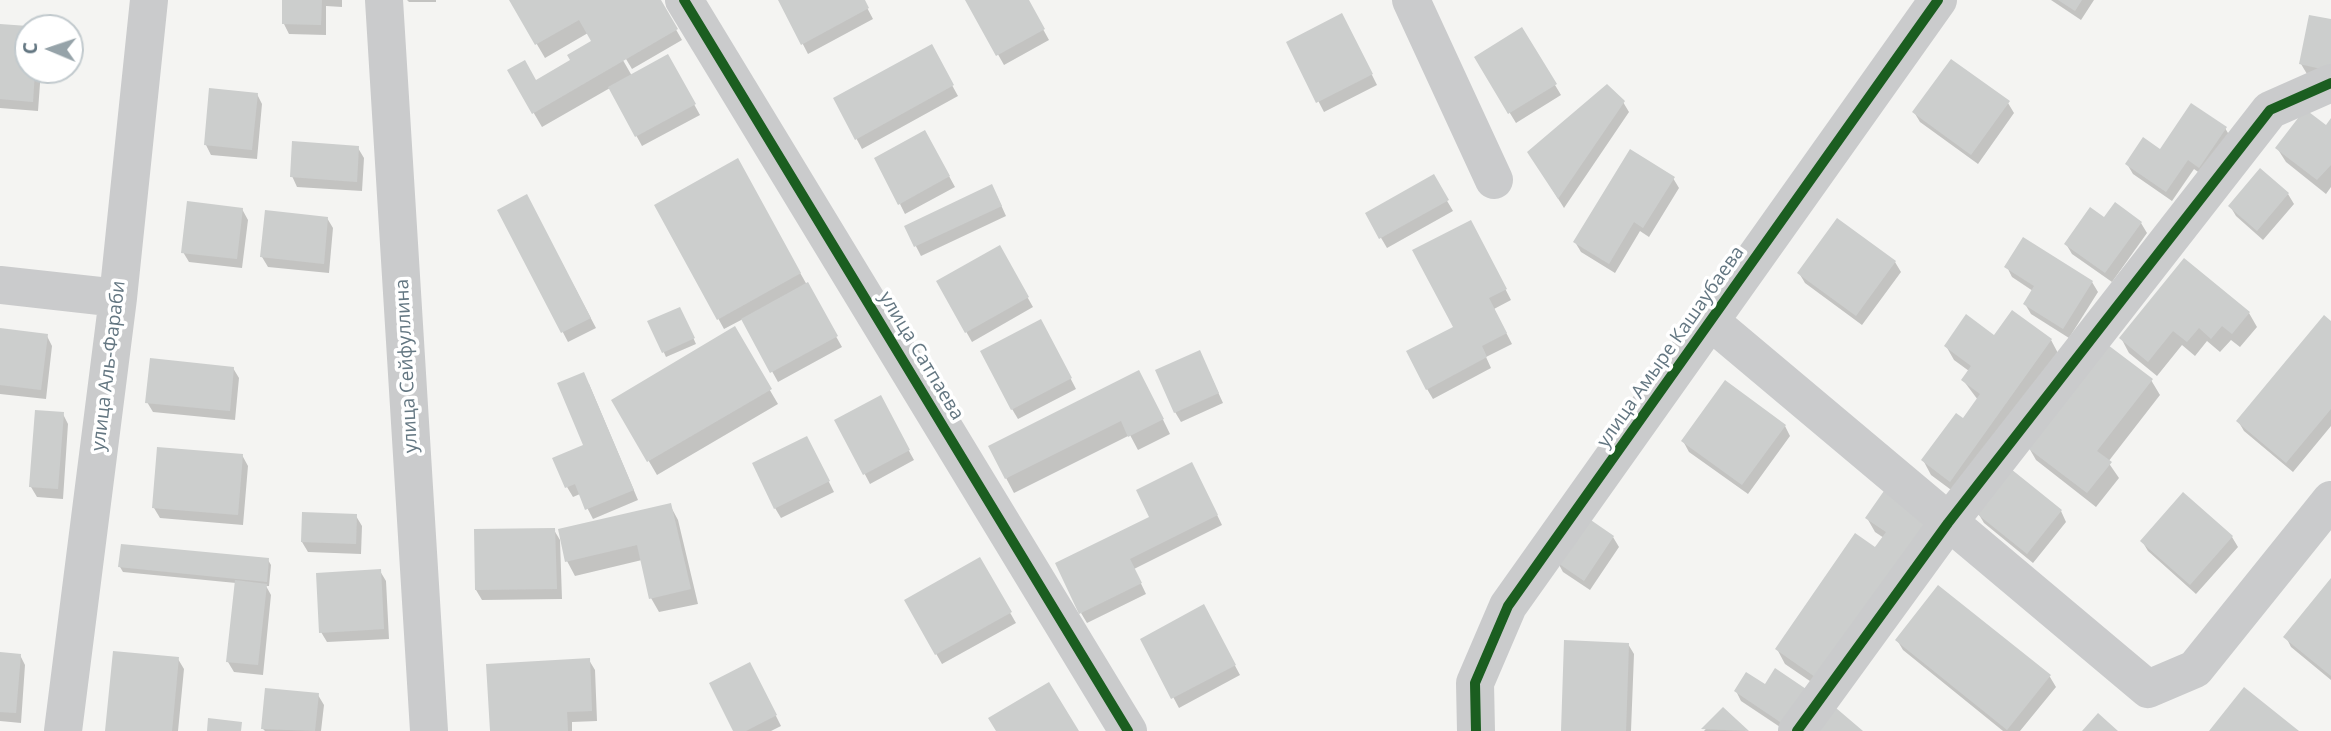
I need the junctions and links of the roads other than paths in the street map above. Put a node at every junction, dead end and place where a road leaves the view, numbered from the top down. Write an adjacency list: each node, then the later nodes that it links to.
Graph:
1 (149, 0): 9 (street, улица Аль-Фараби)
2 (384, 0): 14 (street, улица Сейфуллина)
3 (684, 0): 15 (street, улица Сатпаева)
4 (1411, 0): 7 (street)
5 (1938, 0): 10 (street, улица Амыре Кашаубаева)
6 (2331, 83): 12 (street)
7 (1494, 180)
8 (0, 285): 9 (street)
9 (118, 298): 13 (street, улица Аль-Фараби)
10 (1710, 321): 12 (street, улица Амыре Кашаубаева); 16 (street, улица Амыре Кашаубаева)
11 (2331, 500): 12 (street, улица Амыре Кашаубаева)
12 (1948, 523): 17 (street)
13 (63, 731)
14 (429, 731)
15 (1128, 731)
16 (1476, 731)
17 (1797, 731)

